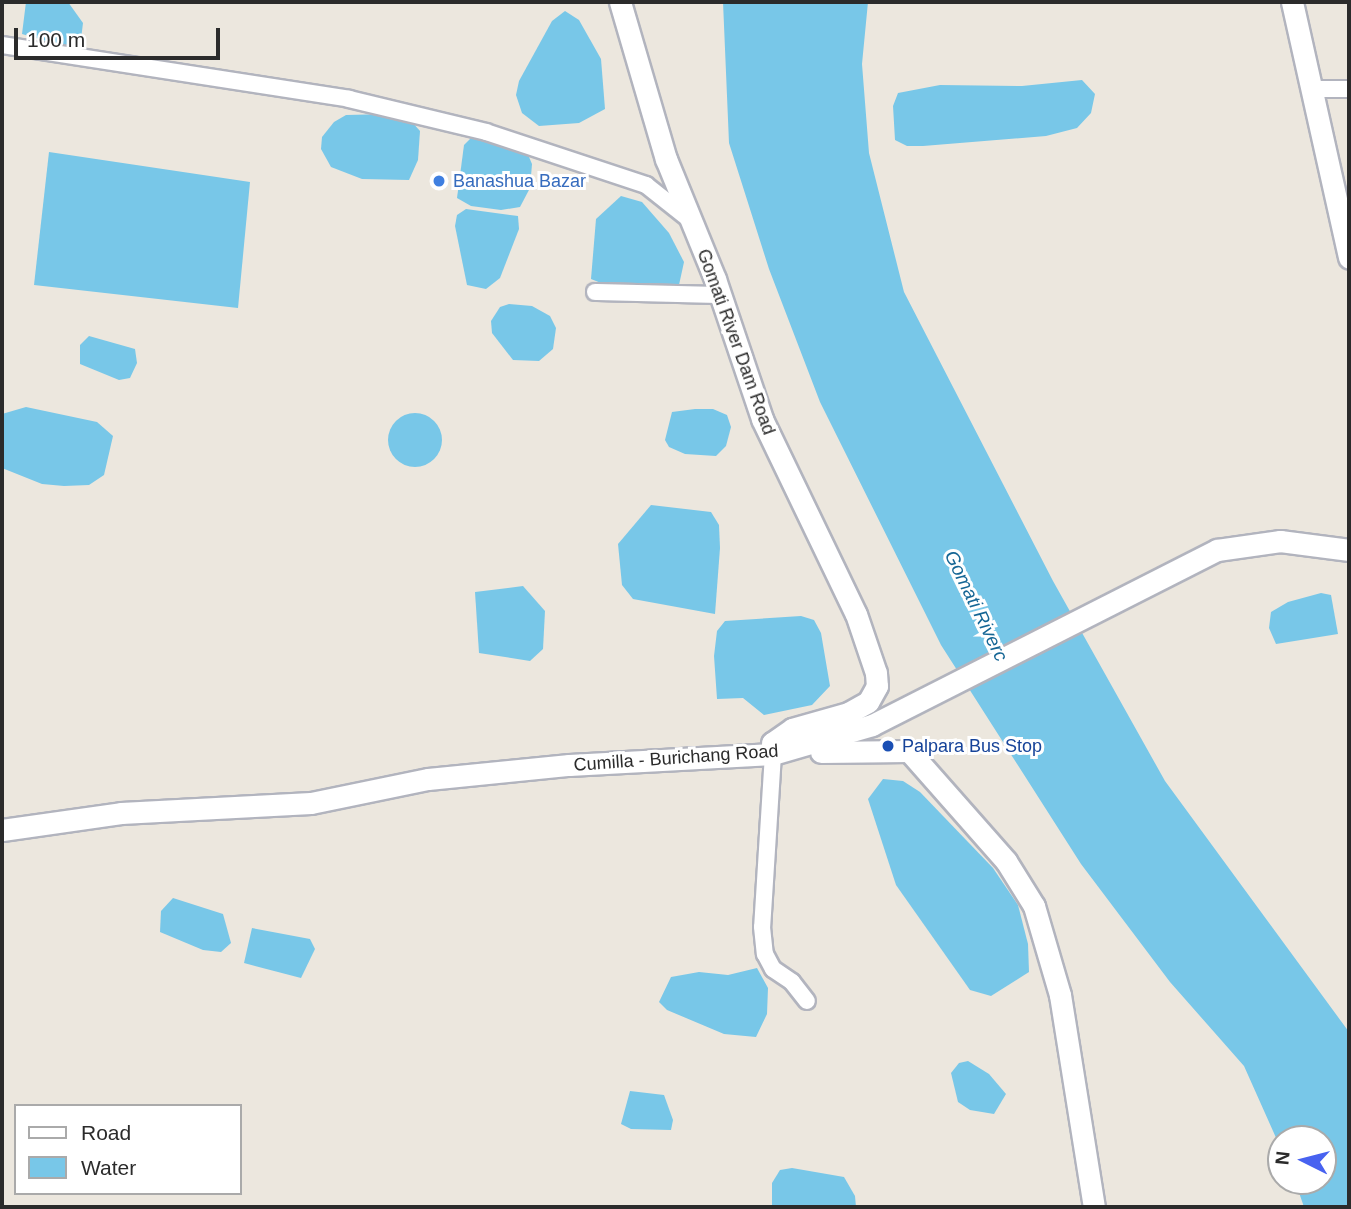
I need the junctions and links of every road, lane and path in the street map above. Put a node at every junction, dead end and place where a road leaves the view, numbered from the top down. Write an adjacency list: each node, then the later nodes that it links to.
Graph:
1 (620, 2): 6 (main road, Gomati River Dam Road)
2 (1292, 2): 4 (main road)
3 (2, 45): 6 (street)
4 (1310, 89): 5 (street); 7 (main road)
5 (1349, 89)
6 (690, 220): 9 (main road, Gomati River Dam Road)
7 (1349, 258)
8 (595, 292): 9 (street)
9 (720, 295): 11 (main road, Gomati River Dam Road)
10 (1349, 550): 11 (main road, Cumilla - Burichang Road)
11 (773, 754): 12 (main road, Cumilla - Burichang Road); 13 (street); 14 (main road)
12 (2, 830)
13 (807, 1001)
14 (1094, 1207)

